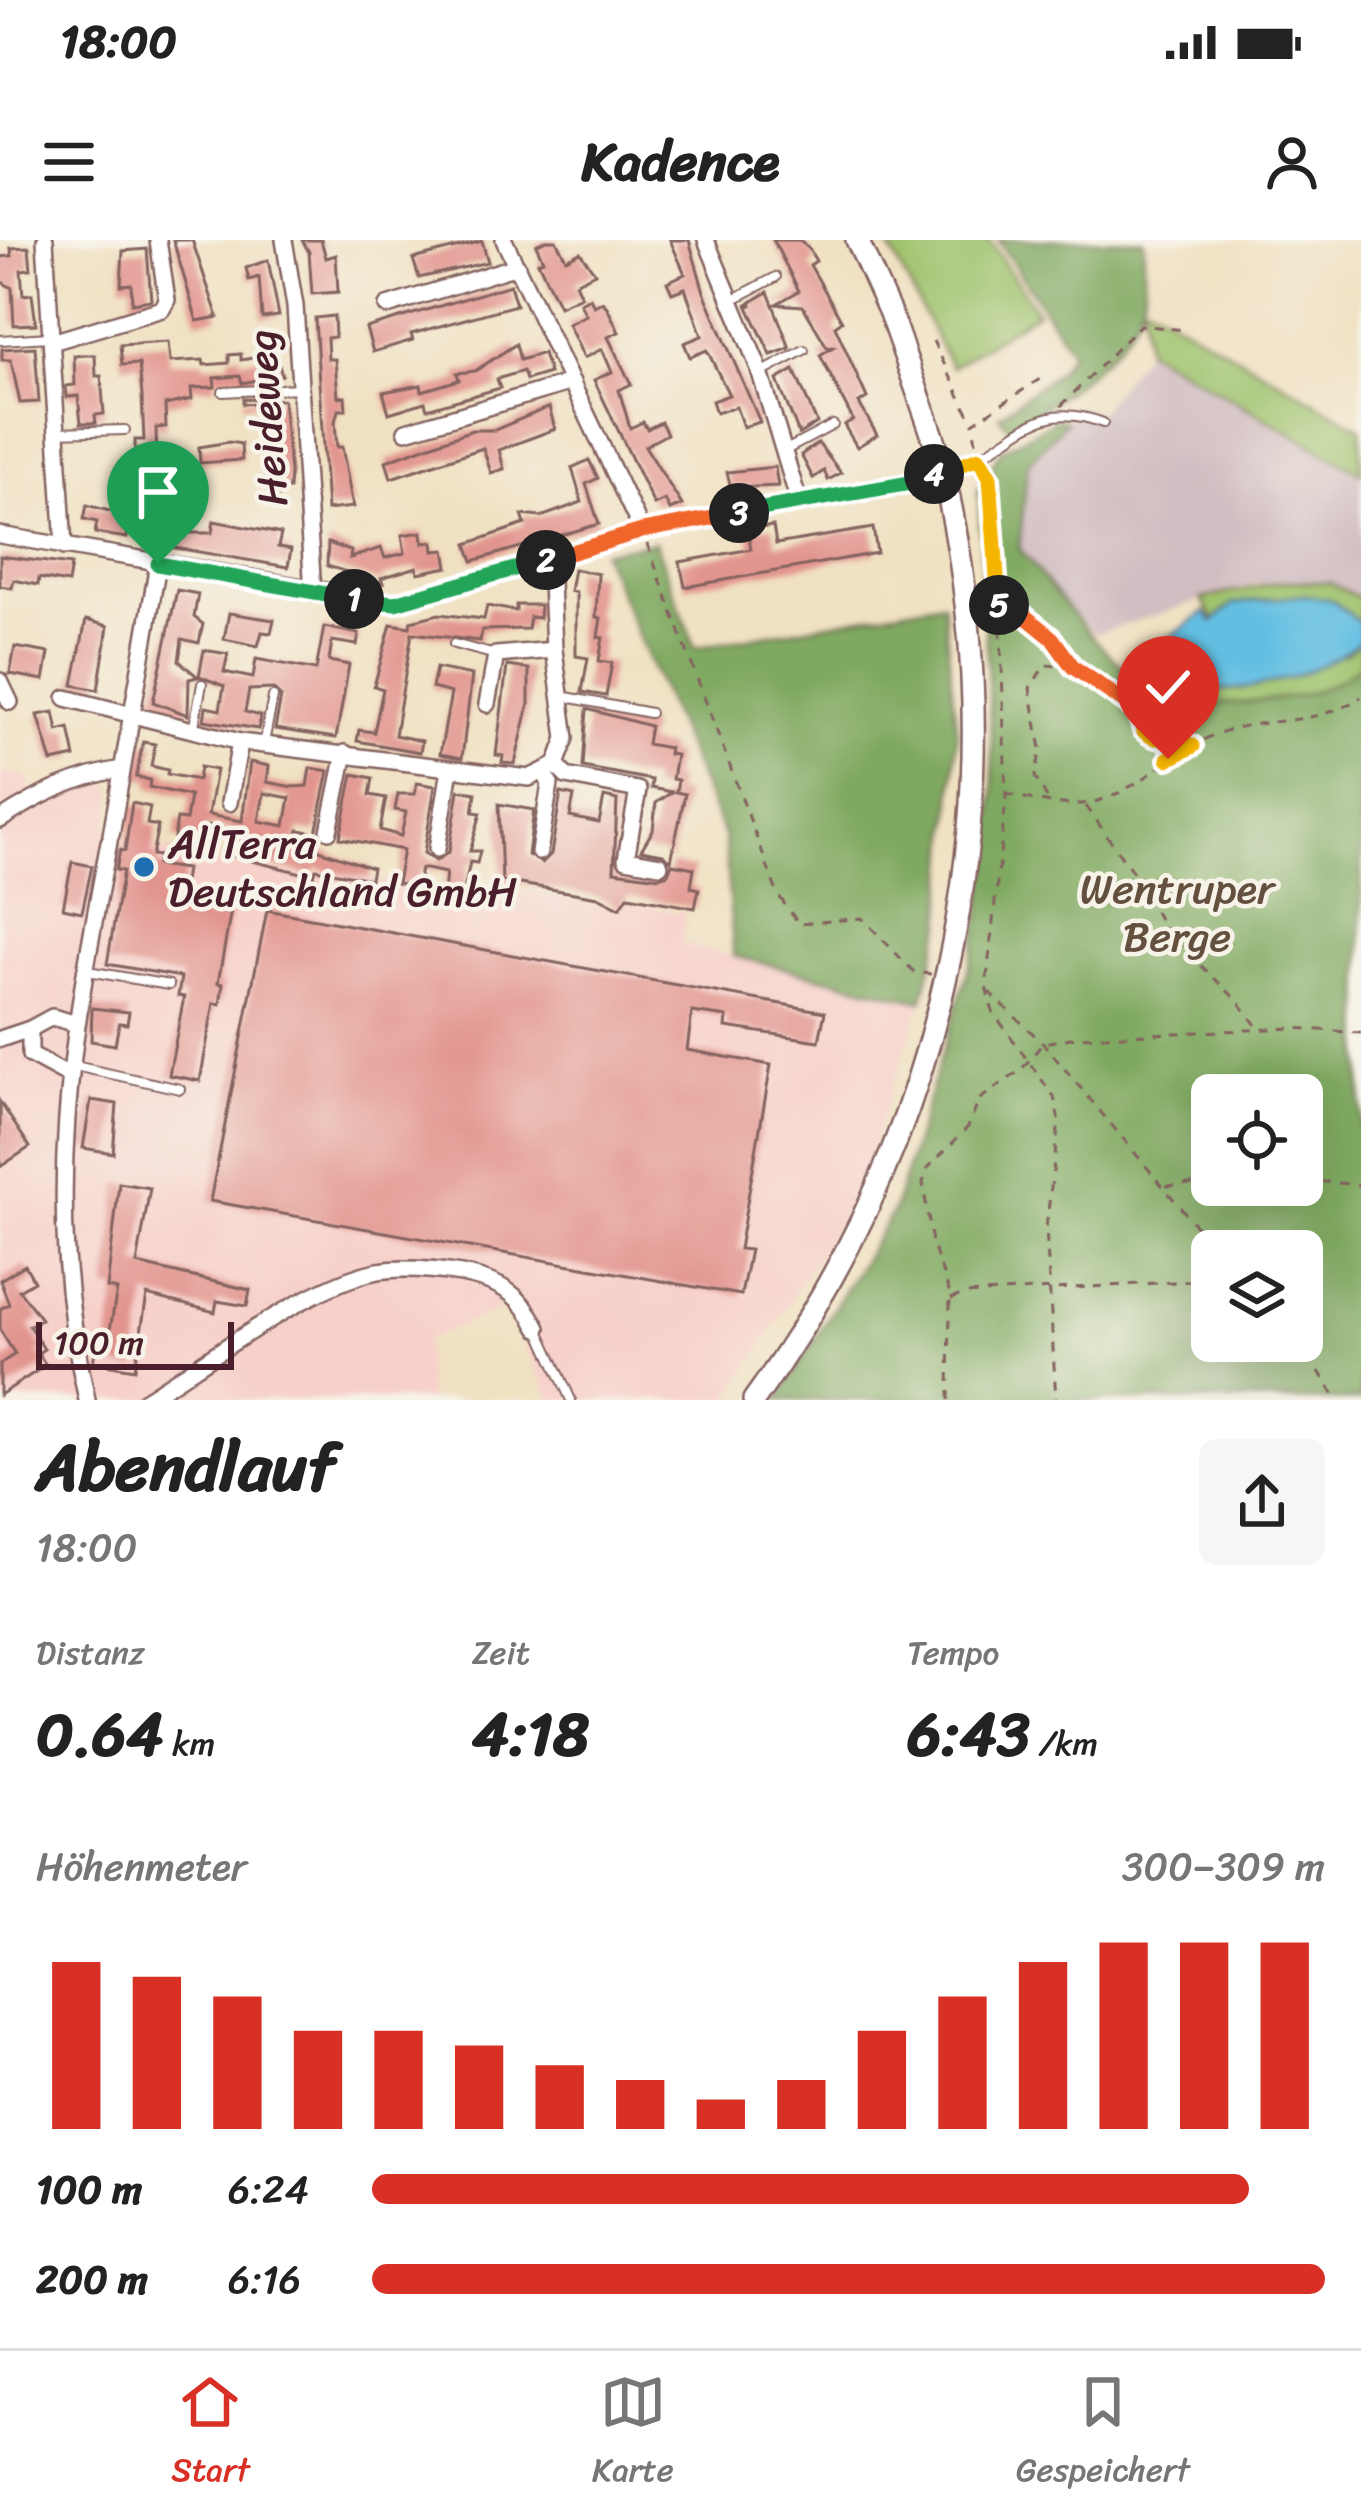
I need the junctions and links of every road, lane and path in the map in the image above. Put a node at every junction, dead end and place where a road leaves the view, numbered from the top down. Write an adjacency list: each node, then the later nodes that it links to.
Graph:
1 (45, 240): 12 (street)
2 (158, 240): 12 (street)
3 (284, 240): 19 (street, Heideweg)
4 (504, 240): 7 (street)
5 (706, 240): 9 (street)
6 (857, 240): 70 (main road, bridge)
7 (517, 266): 10 (street); 18 (street)
8 (776, 277): 9 (lane)
9 (731, 300): 16 (street)
10 (387, 306)
11 (1185, 331): 21 (path)
12 (52, 339): 13 (lane); 27 (street)
13 (0, 340)
14 (933, 341): 22 (path)
15 (804, 350): 16 (lane)
16 (761, 374): 28 (street)
17 (1046, 375): 22 (path)
18 (572, 382): 26 (street); 31 (street)
19 (301, 388): 20 (lane); 36 (street, Heideweg)
20 (223, 392)
21 (1050, 414): 23 (lane); 29 (lane)
22 (973, 423): 29 (path)
23 (1103, 424)
24 (833, 425): 28 (lane)
25 (125, 430): 27 (lane)
26 (406, 430)
27 (56, 432): 33 (street)
28 (786, 450): 30 (street)
29 (979, 458): 30 (street); 37 (path)
30 (799, 502): 31 (street)
31 (642, 531): 34 (street); 70 (path)
32 (0, 536): 33 (street)
33 (64, 547): 35 (street)
34 (550, 559): 36 (street); 39 (street)
35 (158, 564): 36 (street); 51 (street)
36 (313, 593)
37 (999, 607): 41 (path); 60 (path)
38 (454, 644): 40 (lane)
39 (554, 650): 40 (street); 44 (street)
40 (496, 656): 49 (street)
41 (1073, 667): 55 (path); 61 (path)
42 (0, 681): 48 (street)
43 (202, 685): 52 (lane)
44 (560, 696): 50 (lane); 57 (street)
45 (273, 697): 54 (lane)
46 (66, 698): 51 (street)
47 (1361, 698): 55 (path)
48 (10, 702)
49 (487, 704)
50 (650, 713)
51 (132, 715): 52 (street); 59 (street)
52 (193, 732): 53 (street)
53 (240, 742): 54 (street); 62 (street)
54 (264, 744): 56 (street)
55 (1193, 746): 63 (path)
56 (345, 753): 58 (street); 65 (street)
57 (550, 768): 58 (street); 67 (street); 68 (street)
58 (450, 769): 66 (street)
59 (122, 770): 64 (street); 69 (street)
60 (1006, 794): 61 (path); 72 (path)
61 (1048, 802): 63 (path)
62 (229, 803)
63 (1085, 804): 75 (path)
64 (0, 820)
65 (329, 831)
66 (436, 849)
67 (539, 852)
68 (660, 866)
69 (85, 970): 71 (lane); 73 (street)
70 (949, 977): 95 (main road)
71 (169, 985)
72 (988, 991): 78 (path); 79 (path)
73 (74, 1023): 74 (street); 80 (street)
74 (30, 1029): 77 (street); 80 (street)
75 (1260, 1030): 76 (path); 78 (path)
76 (1361, 1033)
77 (0, 1040)
78 (1043, 1043): 79 (path); 84 (path)
79 (1028, 1057): 88 (path); 89 (path)
80 (68, 1070): 81 (lane); 92 (street)
81 (180, 1089)
82 (1323, 1182): 85 (path)
83 (1191, 1184): 84 (path)
84 (1164, 1186): 86 (path)
85 (1361, 1186)
86 (1199, 1230)
87 (1191, 1280): 88 (path)
88 (1052, 1292): 89 (path); 97 (path)
89 (950, 1300): 96 (path)
90 (538, 1328): 93 (street); 94 (lane)
91 (1313, 1362): 98 (path)
92 (87, 1400)
93 (145, 1400)
94 (572, 1400)
95 (754, 1400)
96 (949, 1400)
97 (1056, 1400)
98 (1337, 1400)

